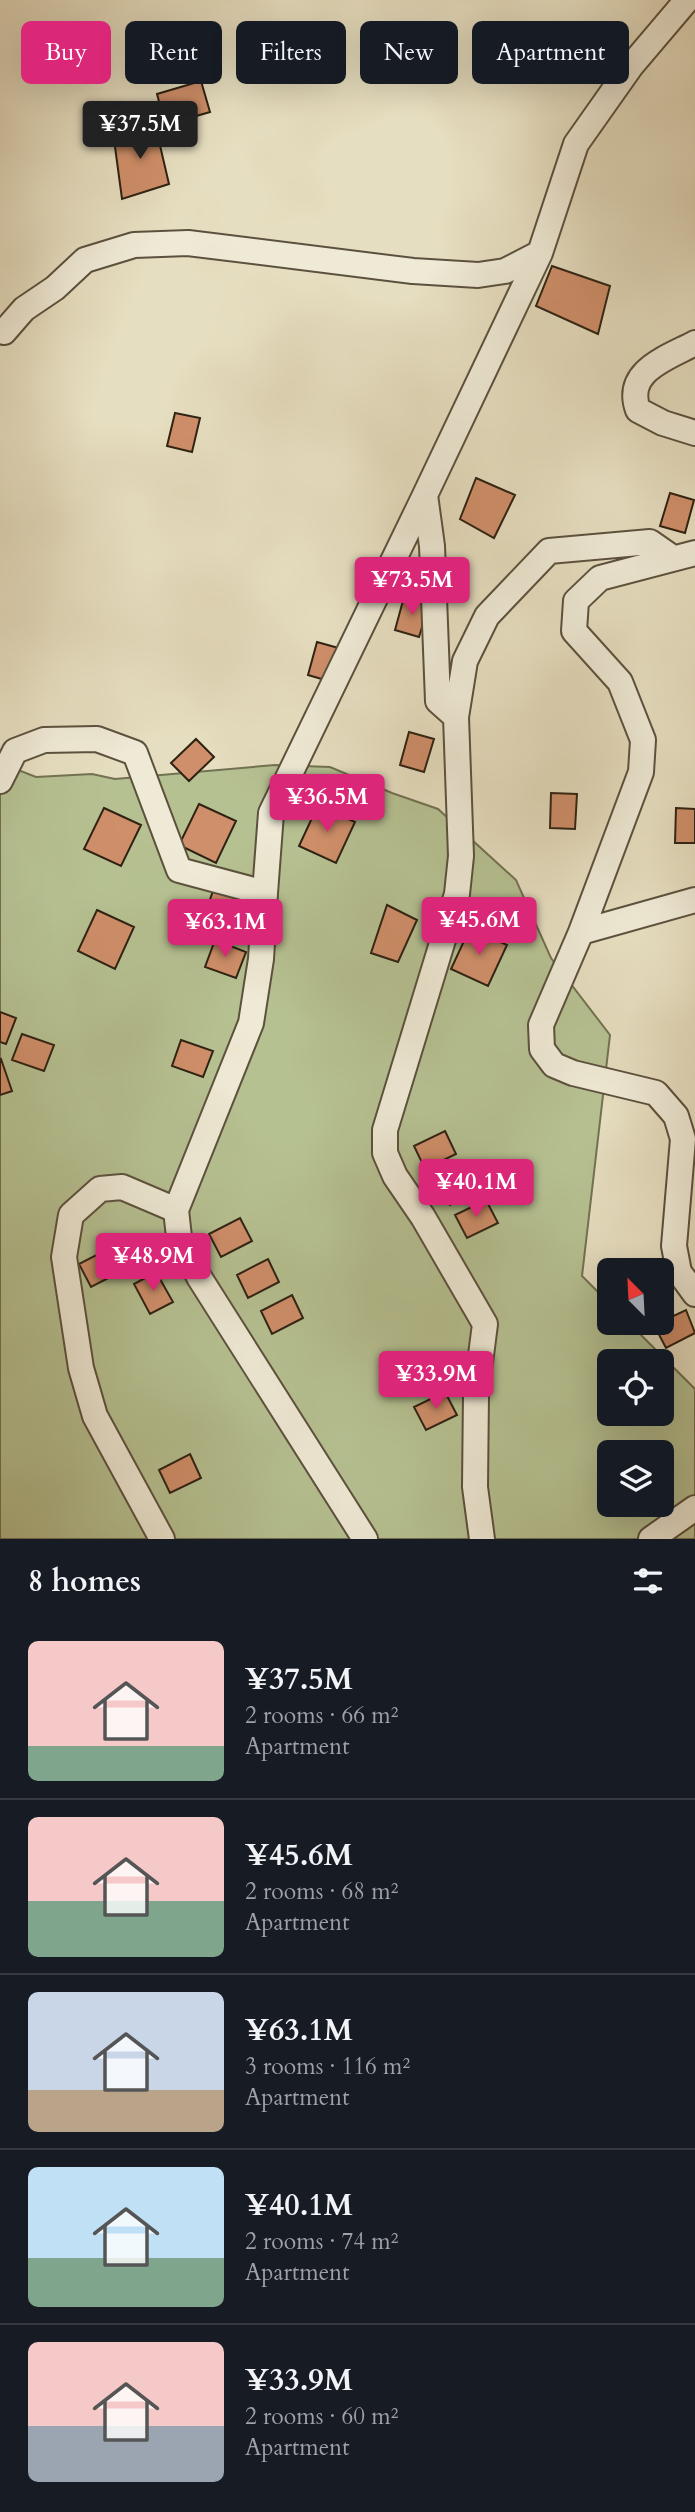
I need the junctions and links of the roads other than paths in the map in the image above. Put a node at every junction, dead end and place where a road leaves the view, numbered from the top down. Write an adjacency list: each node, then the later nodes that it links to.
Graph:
1 (687, 0): 2 (street)
2 (540, 253): 3 (street); 6 (street)
3 (4, 332)
4 (695, 343): 5 (street)
5 (695, 433)
6 (425, 495): 8 (street); 10 (street)
7 (684, 555): 8 (street); 12 (street)
8 (456, 717): 18 (street)
9 (0, 781): 10 (street)
10 (265, 893): 13 (street)
11 (695, 900): 12 (street)
12 (581, 932): 14 (street)
13 (176, 1210): 16 (street); 17 (street)
14 (695, 1294)
15 (695, 1508): 19 (street)
16 (162, 1539)
17 (365, 1539)
18 (482, 1539)
19 (651, 1539)

